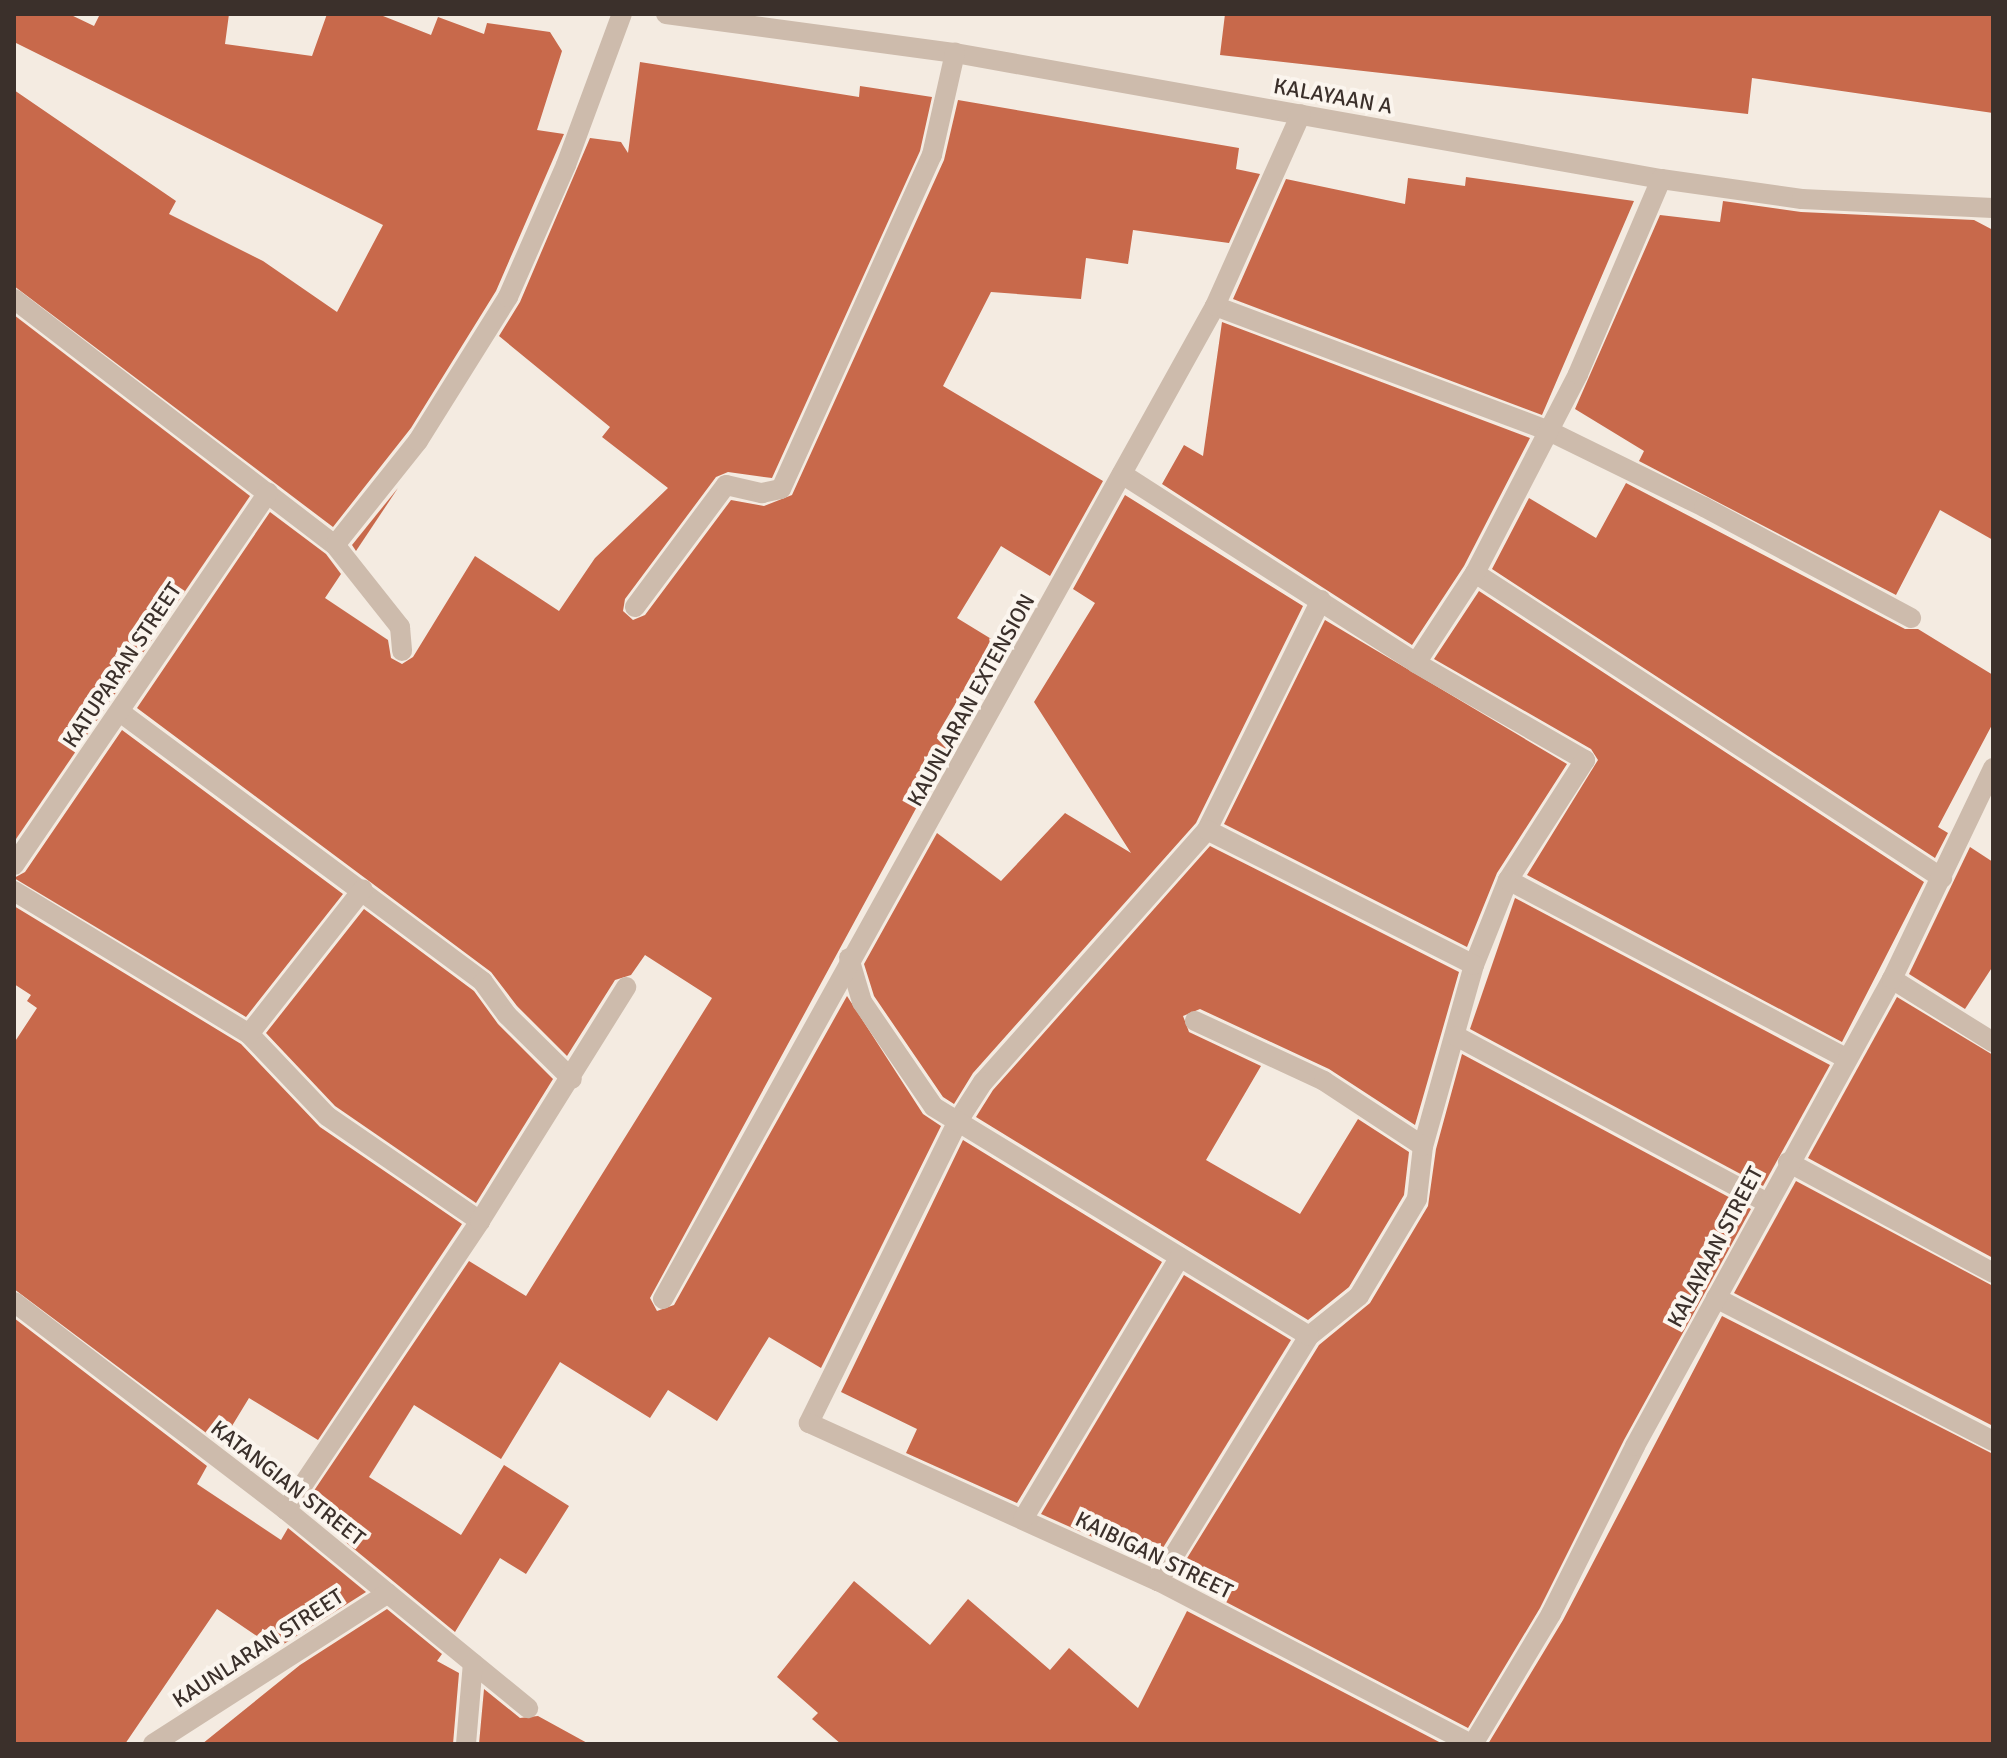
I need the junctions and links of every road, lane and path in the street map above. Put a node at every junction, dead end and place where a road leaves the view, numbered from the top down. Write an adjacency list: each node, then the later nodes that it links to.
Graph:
1 (622, 14): 12 (street)
2 (666, 14): 3 (street, KALAYAAN A)
3 (955, 53): 4 (street, KALAYAAN A); 15 (street)
4 (1301, 114): 5 (street, KALAYAAN A); 8 (street, KAUNLARAN EXTENSION)
5 (1661, 179): 6 (street, KALAYAAN A); 9 (street)
6 (1993, 208)
7 (14, 299): 11 (street)
8 (1215, 306): 9 (street); 10 (street, KAUNLARAN EXTENSION)
9 (1549, 431): 13 (street); 16 (street)
10 (1122, 474): 14 (street); 27 (street, KAUNLARAN EXTENSION)
11 (268, 492): 12 (street); 19 (street, KATUPARAN STREET)
12 (335, 545): 17 (street)
13 (1475, 573): 18 (street); 23 (street)
14 (1321, 600): 18 (street); 21 (street)
15 (635, 607)
16 (1911, 618)
17 (402, 651)
18 (1416, 663): 24 (street)
19 (120, 712): 22 (street, KATUPARAN STREET); 25 (street)
20 (1990, 780): 23 (street, KALAYAAN STREET)
21 (1207, 830): 28 (street); 37 (street)
22 (14, 865)
23 (1942, 878): 29 (street, KALAYAAN STREET)
24 (1508, 880): 28 (street); 35 (street)
25 (363, 889): 32 (street); 36 (street)
26 (14, 891): 32 (street)
27 (849, 958): 37 (street); 45 (street, KAUNLARAN EXTENSION)
28 (1474, 965): 33 (street)
29 (1892, 979): 34 (street); 35 (street, KALAYAAN STREET)
30 (626, 987): 36 (street)
31 (1195, 1021): 38 (street)
32 (249, 1034): 41 (street)
33 (1456, 1036): 38 (street); 40 (street)
34 (1993, 1042)
35 (1845, 1058): 39 (street, KALAYAAN STREET)
36 (572, 1079): 41 (street)
37 (958, 1121): 42 (street); 50 (street, KAIBIGAN STREET)
38 (1423, 1146): 47 (street)
39 (1788, 1162): 40 (street, KALAYAAN STREET); 43 (street)
40 (1767, 1203): 44 (street, KALAYAAN STREET)
41 (480, 1221): 49 (street)
42 (1180, 1257): 47 (street); 50 (street)
43 (1993, 1273)
44 (1716, 1298): 48 (street); 57 (street, KALAYAAN STREET)
45 (663, 1299)
46 (14, 1302): 49 (street, KATANGIAN STREET)
47 (1309, 1336): 51 (street)
48 (1993, 1441)
49 (286, 1510): 52 (street, KATANGIAN STREET)
50 (1023, 1519): 51 (street, KAIBIGAN STREET)
51 (1158, 1581): 57 (street, KAIBIGAN STREET)
52 (388, 1593): 53 (street, KATANGIAN STREET); 55 (street, KAUNLARAN STREET)
53 (473, 1663): 54 (street, KATANGIAN STREET); 56 (street)
54 (528, 1708)
55 (153, 1744)
56 (466, 1744)
57 (1472, 1744)

